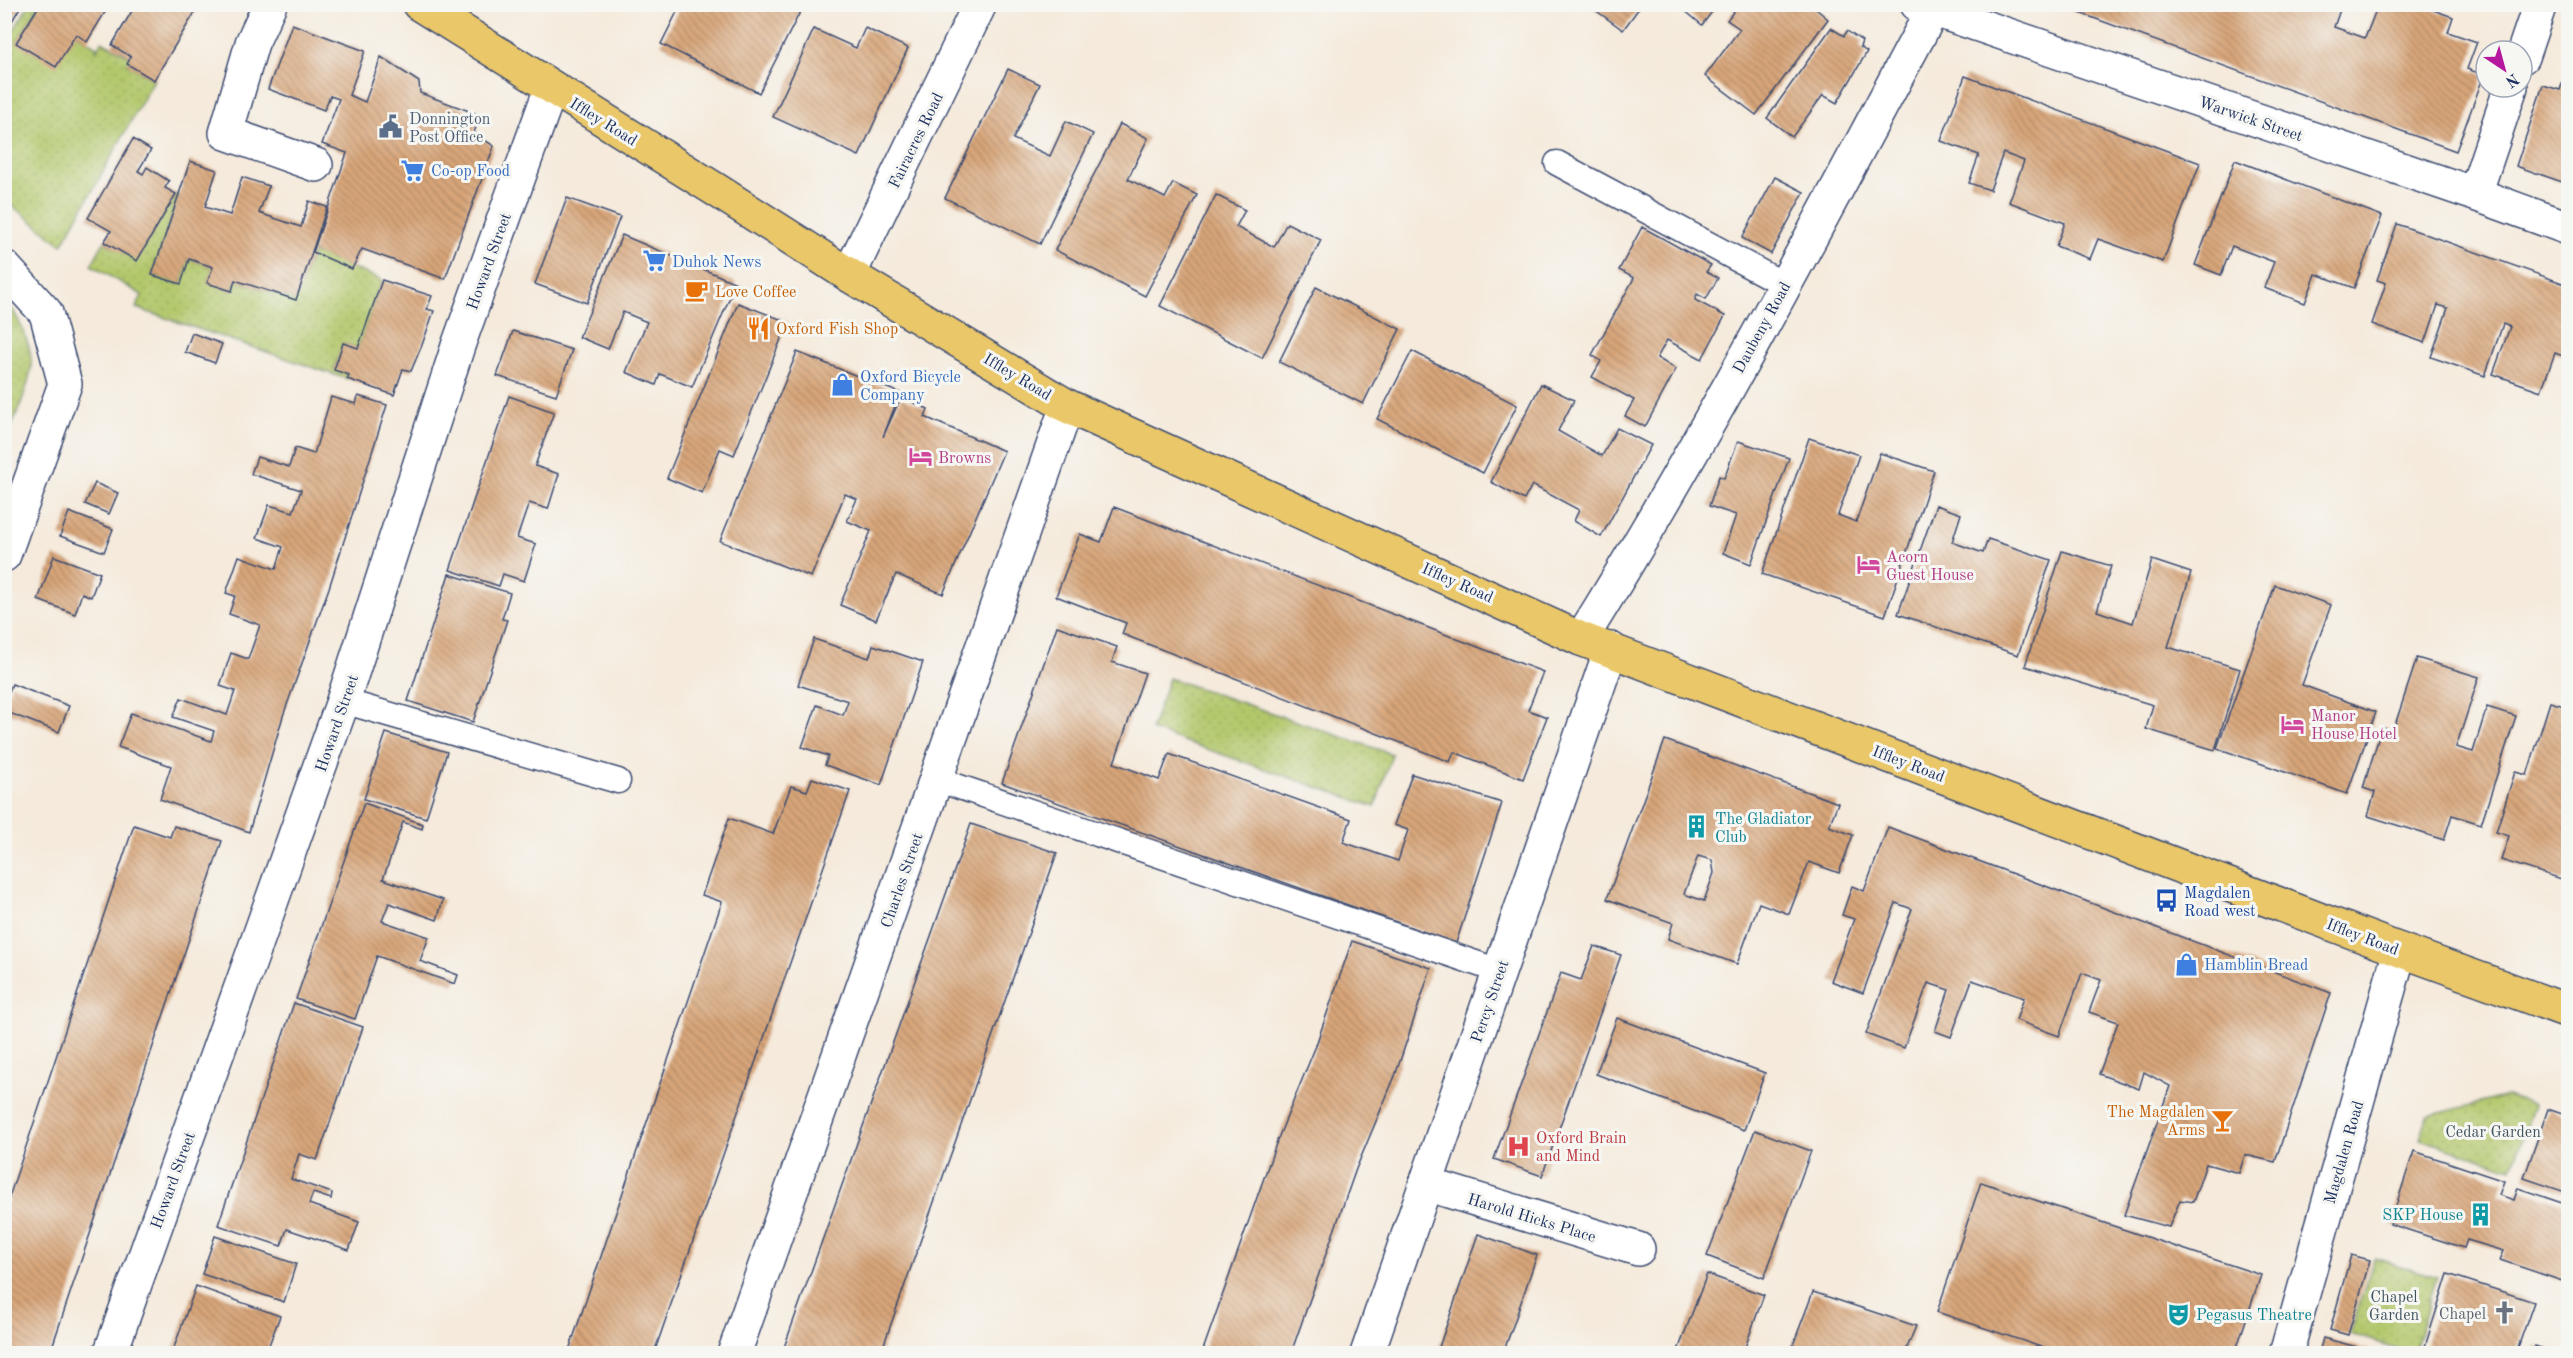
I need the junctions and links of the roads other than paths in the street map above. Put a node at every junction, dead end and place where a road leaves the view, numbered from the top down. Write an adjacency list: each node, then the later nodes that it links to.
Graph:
1 (270, 4): 10 (street)
2 (419, 4): 7 (main road, Iffley Road)
3 (980, 4): 14 (street, Fairacres Road)
4 (2540, 4): 6 (street)
5 (1928, 7): 11 (street, Warwick Street); 15 (street, Daubeny Road)
6 (2528, 39)
7 (551, 88): 14 (main road, Iffley Road); 20 (street, Howard Street)
8 (2507, 99): 11 (street)
9 (1557, 163): 15 (lane)
10 (315, 165)
11 (2475, 194): 12 (street, Warwick Street)
12 (2568, 228)
13 (4, 267): 17 (street)
14 (849, 275): 16 (main road, Iffley Road)
15 (1785, 285): 19 (street, Daubeny Road)
16 (1067, 406): 19 (main road, Iffley Road); 21 (street, Charles Street)
17 (11, 517): 18 (street)
18 (4, 555)
19 (1596, 644): 23 (main road, Iffley Road); 24 (street, Percy Street)
20 (343, 701): 22 (lane); 28 (street, Howard Street)
21 (936, 779): 24 (lane); 29 (street, Charles Street)
22 (618, 781)
23 (2400, 950): 25 (main road, Iffley Road); 31 (street, Magdalen Road)
24 (1499, 971): 26 (street, Percy Street)
25 (2568, 1011)
26 (1426, 1184): 27 (street, Harold Hicks Place); 30 (street, Percy Street)
27 (1638, 1249)
28 (110, 1353)
29 (734, 1353)
30 (1367, 1353)
31 (2286, 1353)

